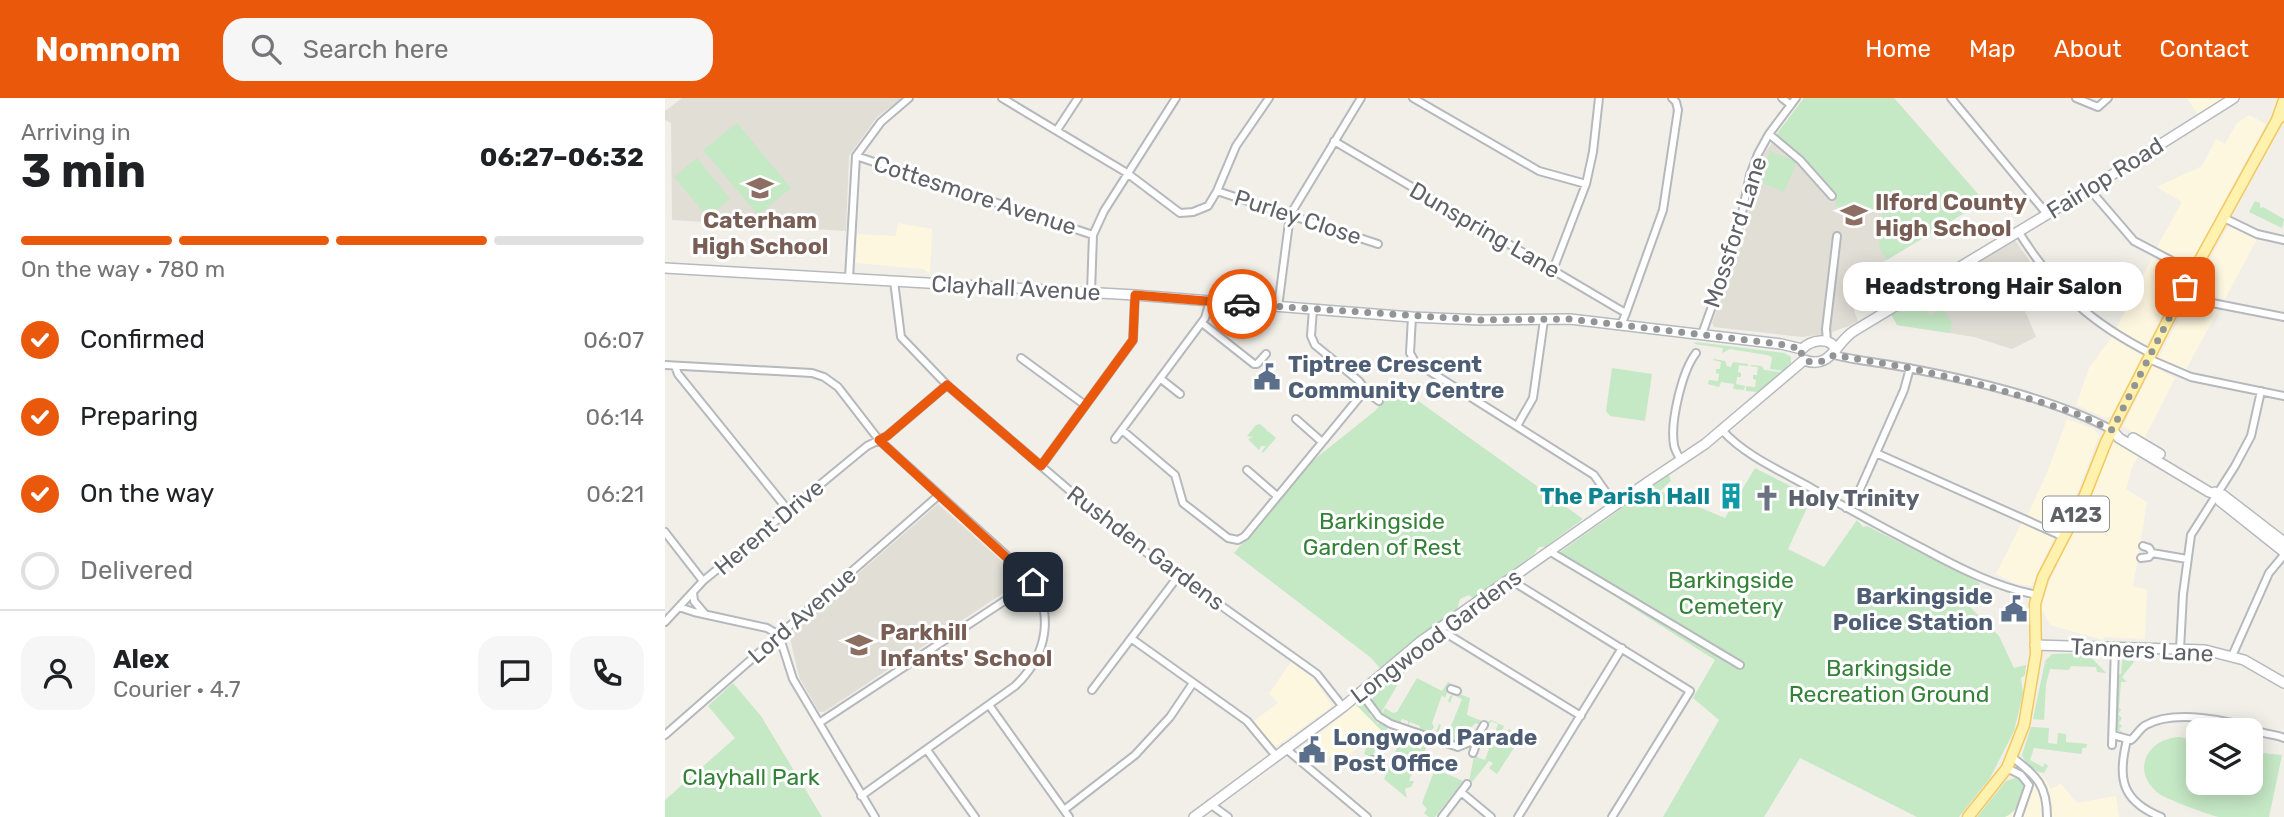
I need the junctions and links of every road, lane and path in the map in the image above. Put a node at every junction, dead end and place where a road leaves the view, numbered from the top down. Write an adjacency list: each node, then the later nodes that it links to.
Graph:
1 (909, 98): 22 (street)
2 (1002, 98): 19 (street)
3 (1078, 98): 19 (street)
4 (1176, 98): 23 (street)
5 (1269, 98): 25 (street)
6 (1361, 98): 21 (street)
7 (1413, 98): 24 (street)
8 (1599, 98): 24 (street)
9 (1672, 98): 47 (street)
10 (1782, 98): 17 (street)
11 (1796, 98): 17 (street, Mossford Lane)
12 (1951, 98): 28 (street)
13 (2076, 98): 14 (street)
14 (2108, 98)
15 (2234, 98): 26 (street, Fairlop Road)
16 (2281, 100): 18 (main road, A123)
17 (1791, 105): 20 (street, Mossford Lane)
18 (2280, 117): 30 (main road, A123)
19 (1057, 130): 23 (street)
20 (1769, 134): 27 (street); 53 (street, Mossford Lane)
21 (1334, 141): 29 (street); 37 (street, Dunspring Lane)
22 (856, 156): 32 (street, Cottesmore Avenue); 39 (street)
23 (1127, 173): 25 (street); 32 (street)
24 (1586, 184): 37 (street)
25 (1217, 191): 29 (street, Purley Close)
26 (2091, 191): 28 (street, Fairlop Road); 38 (street)
27 (1832, 196)
28 (2047, 214): 31 (street, Fairlop Road)
29 (1290, 215): 35 (street, Purley Close); 45 (street)
30 (2224, 218): 34 (street); 38 (main road, A123)
31 (2018, 231): 56 (street, Fairlop Road); 59 (street)
32 (1093, 234): 42 (street)
33 (1837, 236): 54 (street)
34 (2284, 240)
35 (1378, 244)
36 (665, 268): 39 (street, Clayhall Avenue)
37 (1553, 270): 47 (street, Dunspring Lane)
38 (2193, 272): 41 (main road, A123)
39 (849, 278): 40 (street, Clayhall Avenue)
40 (894, 281): 42 (street, Clayhall Avenue); 66 (street, Rushden Gardens)
41 (2185, 287): 49 (street); 59 (main road, A123)
42 (1091, 292): 43 (street, Clayhall Avenue)
43 (1135, 295): 44 (street, Clayhall Avenue); 72 (street)
44 (1210, 301): 45 (street, Clayhall Avenue); 51 (street)
45 (1278, 307): 46 (street, Clayhall Avenue)
46 (1313, 309): 48 (street, Clayhall Avenue); 67 (street)
47 (1626, 313): 52 (street)
48 (1412, 317): 50 (street, Clayhall Avenue); 74 (street)
49 (2284, 317)
50 (1543, 320): 52 (street, Clayhall Avenue); 74 (street)
51 (1202, 323): 58 (street); 65 (street)
52 (1621, 325): 53 (street, Clayhall Avenue)
53 (1702, 334): 55 (street, Clayhall Avenue)
54 (1827, 341): 55 (street); 56 (street)
55 (1802, 349): 61 (street)
56 (1835, 352): 61 (street); 64 (street)
57 (1696, 353): 82 (street)
58 (1266, 354)
59 (2151, 357): 68 (street); 77 (main road, A123)
60 (1021, 358): 72 (street)
61 (1804, 360): 76 (street, Longwood Gardens)
62 (665, 365): 63 (street)
63 (675, 366): 79 (street); 90 (street)
64 (1910, 368): 77 (street); 81 (street)
65 (1161, 379): 69 (street); 75 (street)
66 (947, 385): 79 (street, Herent Drive); 83 (street, Rushden Gardens)
67 (1363, 389): 71 (street); 80 (street)
68 (2261, 391): 70 (street); 85 (street)
69 (1180, 394)
70 (2284, 396)
71 (1378, 401)
72 (1085, 405): 83 (street)
73 (1296, 419): 80 (street)
74 (1517, 426): 88 (street)
75 (1122, 430): 78 (street); 87 (street)
76 (1722, 430): 82 (street, Longwood Gardens); 89 (street)
77 (2112, 430): 85 (street); 92 (main road, A123)
78 (1115, 439)
79 (879, 440): 86 (street); 90 (street, Herent Drive)
80 (1322, 442): 87 (street)
81 (1876, 453): 89 (street); 92 (street)
82 (1681, 460): 88 (street, Longwood Gardens)
83 (1041, 466): 100 (street, Rushden Gardens)
84 (1247, 470): 87 (street)
85 (2216, 494): 93 (street); 97 (street); 99 (street)
86 (939, 495): 103 (street); 110 (street, Lord Avenue)
87 (1277, 496)
88 (1615, 505): 95 (street, Longwood Gardens)
89 (1846, 508): 105 (street)
90 (788, 510): 102 (street, Herent Drive)
91 (665, 532): 102 (street)
92 (2064, 537): 105 (main road, A123)
93 (2284, 542)
94 (2143, 546): 96 (street)
95 (1549, 551): 101 (street, Longwood Gardens); 117 (street)
96 (2152, 553): 98 (street); 99 (street)
97 (2284, 554): 116 (street)
98 (2141, 558)
99 (2187, 559): 115 (street)
100 (1179, 575): 111 (street); 123 (street, Rushden Gardens)
101 (1509, 579): 109 (street, Longwood Gardens); 114 (street)
102 (703, 581): 104 (street, Herent Drive)
103 (1033, 582): 122 (street); 125 (street)
104 (692, 592): 106 (street, Herent Drive); 107 (street)
105 (2037, 595): 112 (main road, A123)
106 (679, 607): 107 (street); 108 (street, Herent Drive)
107 (705, 614): 110 (street)
108 (665, 622)
109 (1439, 629): 121 (street, Longwood Gardens); 124 (street)
110 (779, 635): 125 (street); 128 (street, Lord Avenue)
111 (1132, 639): 118 (street); 120 (street)
112 (2035, 645): 113 (street, Tanners Lane); 137 (main road, A123)
113 (2115, 646): 115 (street, Tanners Lane); 129 (street)
114 (1622, 649): 124 (street); 153 (street)
115 (2180, 649): 116 (street, Tanners Lane)
116 (2232, 656): 119 (street, Tanners Lane)
117 (1739, 665)
118 (1193, 683): 136 (street); 143 (street)
119 (2284, 684)
120 (1092, 690)
121 (1361, 692): 123 (street, Longwood Gardens); 127 (street)
122 (989, 705): 134 (street); 143 (street)
123 (1343, 707): 133 (street, Longwood Gardens)
124 (1581, 716): 152 (street)
125 (819, 723): 141 (street)
126 (1484, 725): 127 (street)
127 (1480, 734): 135 (street)
128 (665, 735)
129 (2113, 735): 131 (street); 132 (street)
130 (2284, 738): 131 (street)
131 (2127, 740): 157 (street)
132 (2112, 745)
133 (1285, 748): 136 (street, Longwood Gardens); 149 (street)
134 (927, 750): 141 (street); 145 (street)
135 (1473, 753)
136 (1276, 756): 142 (street, Longwood Gardens)
137 (2012, 757): 138 (main road, A123); 156 (street)
138 (2007, 768): 154 (main road, A123); 155 (street)
139 (1467, 784): 140 (street)
140 (1461, 792): 150 (street); 151 (street)
141 (861, 796): 144 (street)
142 (1210, 804): 147 (street, Longwood Gardens); 148 (street)
143 (1064, 810): 146 (street)
144 (875, 817)
145 (975, 817)
146 (1069, 817)
147 (1194, 817)
148 (1228, 817)
149 (1367, 817)
150 (1442, 817)
151 (1491, 817)
152 (1518, 817)
153 (1612, 817)
154 (1968, 817)
155 (2018, 817)
156 (2047, 817)
157 (2161, 817)

